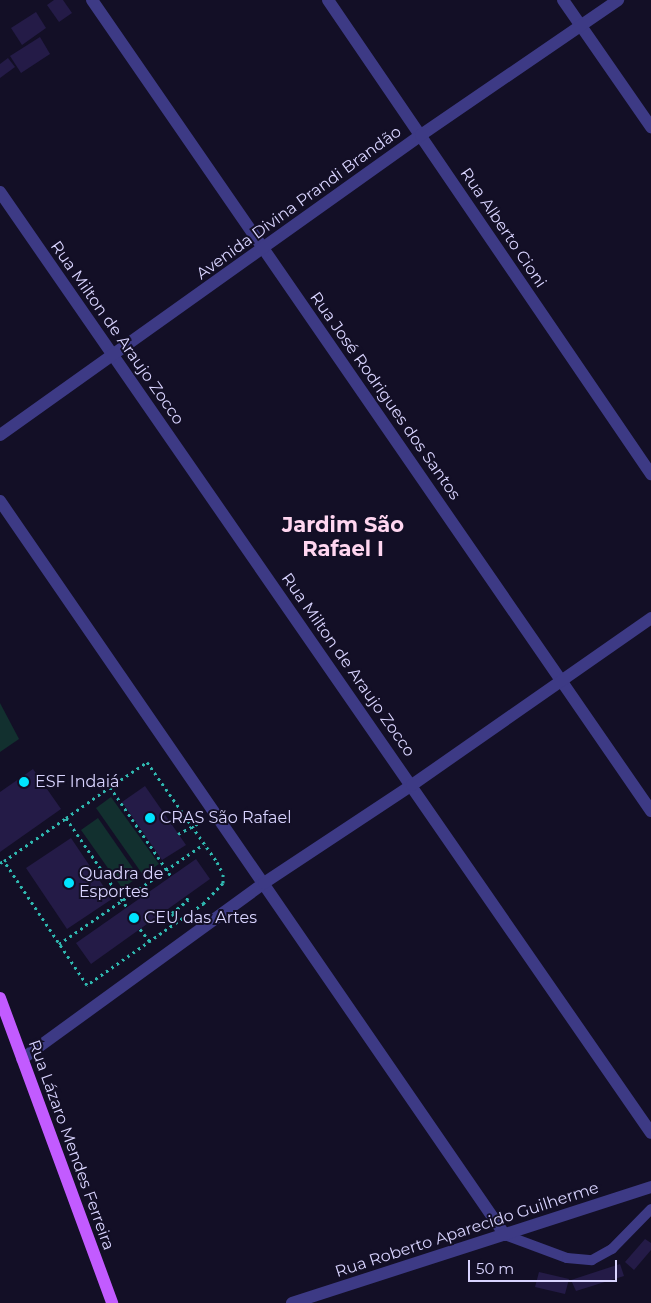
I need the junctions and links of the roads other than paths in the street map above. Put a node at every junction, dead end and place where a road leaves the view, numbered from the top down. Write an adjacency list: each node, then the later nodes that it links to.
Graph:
1 (92, 0): 9 (street, Rua José Rodrigues dos Santos)
2 (328, 0): 7 (street, Rua Alberto Cioni)
3 (563, 0): 5 (street)
4 (618, 0): 5 (street, Avenida Divina Prandi Brandão)
5 (580, 24): 6 (street); 7 (street, Avenida Divina Prandi Brandão)
6 (651, 127)
7 (421, 135): 9 (street, Avenida Divina Prandi Brandão); 12 (street, Rua Alberto Cioni)
8 (0, 192): 10 (street, Rua Milton de Araujo Zocco)
9 (264, 248): 10 (street, Avenida Divina Prandi Brandão); 15 (street, Rua José Rodrigues dos Santos)
10 (113, 356): 11 (street, Avenida Divina Prandi Brandão); 16 (street, Rua Milton de Araujo Zocco)
11 (0, 435)
12 (651, 474)
13 (0, 501): 18 (street)
14 (651, 618): 15 (street)
15 (562, 680): 16 (street); 17 (street, Rua José Rodrigues dos Santos)
16 (412, 785): 18 (street); 21 (street, Rua Milton de Araujo Zocco)
17 (651, 811)
18 (264, 883): 20 (street); 24 (street)
19 (0, 998): 20 (main road, Rua Lázaro Mendes Ferreira)
20 (22, 1059): 25 (main road, Rua Lázaro Mendes Ferreira)
21 (651, 1133)
22 (651, 1187): 24 (street, Rua Roberto Aparecido Guilherme)
23 (651, 1209): 24 (lane)
24 (505, 1235): 26 (street, Rua Roberto Aparecido Guilherme)
25 (112, 1303)
26 (292, 1303)

